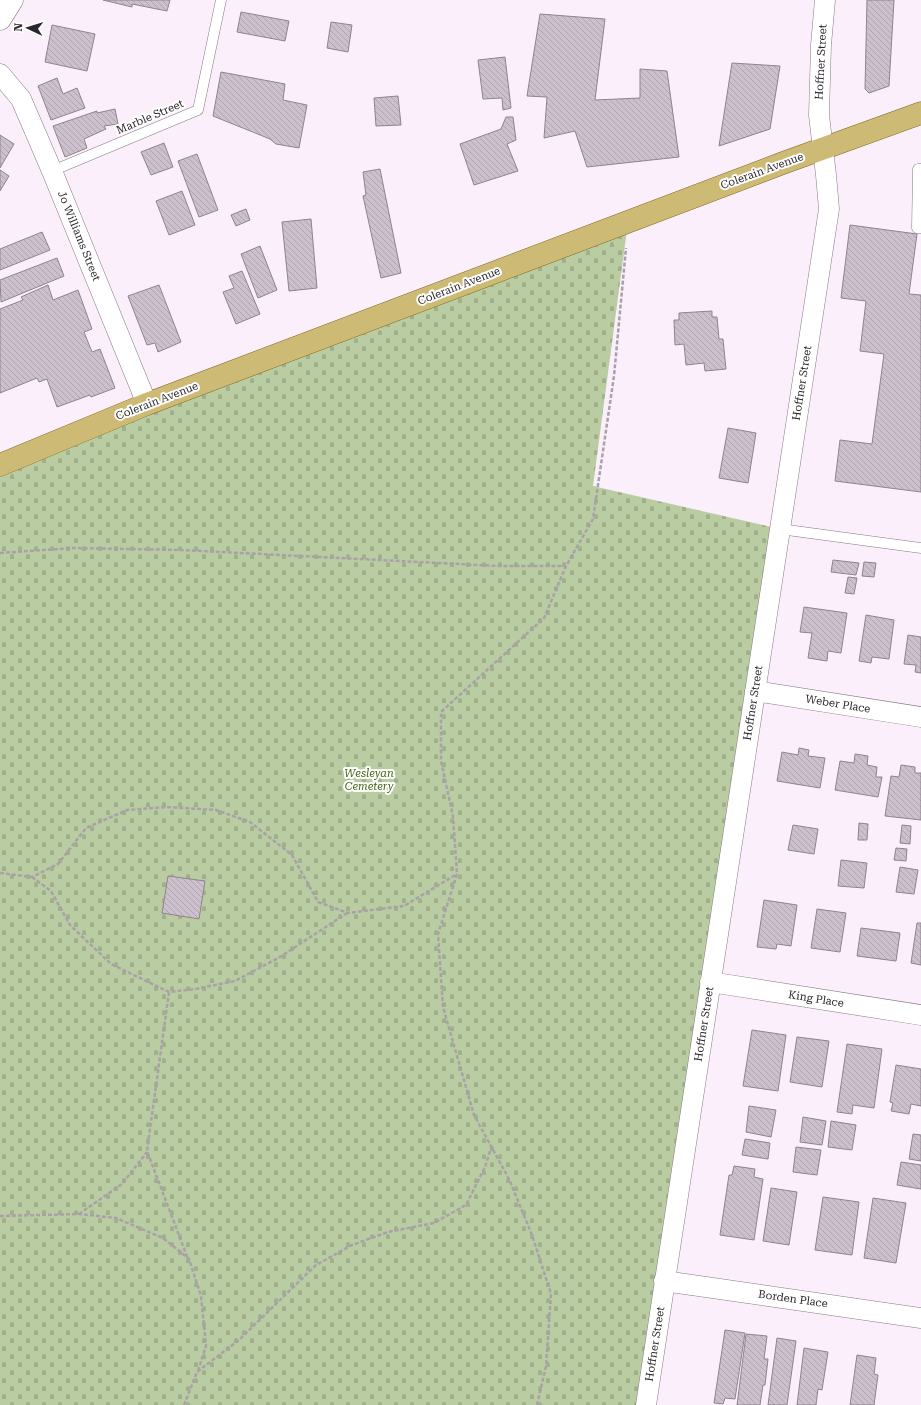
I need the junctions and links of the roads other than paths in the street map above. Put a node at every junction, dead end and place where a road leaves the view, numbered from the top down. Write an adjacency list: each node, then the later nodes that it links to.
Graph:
1 (12, 0): 4 (street)
2 (221, 0): 9 (lane, Marble Street)
3 (825, 0): 7 (street, Hoffner Street)
4 (0, 19)
5 (0, 74): 9 (street, Jo Williams Street)
6 (921, 113): 7 (main road, Colerain Avenue)
7 (823, 149): 11 (main road, Colerain Avenue); 13 (street, Hoffner Street)
8 (921, 169): 10 (lane)
9 (52, 171): 11 (street, Jo Williams Street)
10 (921, 228)
11 (147, 404): 12 (main road, Colerain Avenue)
12 (0, 465)
13 (780, 529): 14 (lane); 15 (street, Hoffner Street)
14 (921, 548)
15 (755, 691): 16 (street, Weber Place); 17 (street, Hoffner Street)
16 (921, 717)
17 (710, 982): 18 (street, King Place); 19 (street, Hoffner Street)
18 (921, 1015)
19 (664, 1281): 20 (street, Borden Place); 21 (street, Hoffner Street)
20 (921, 1318)
21 (646, 1405)

